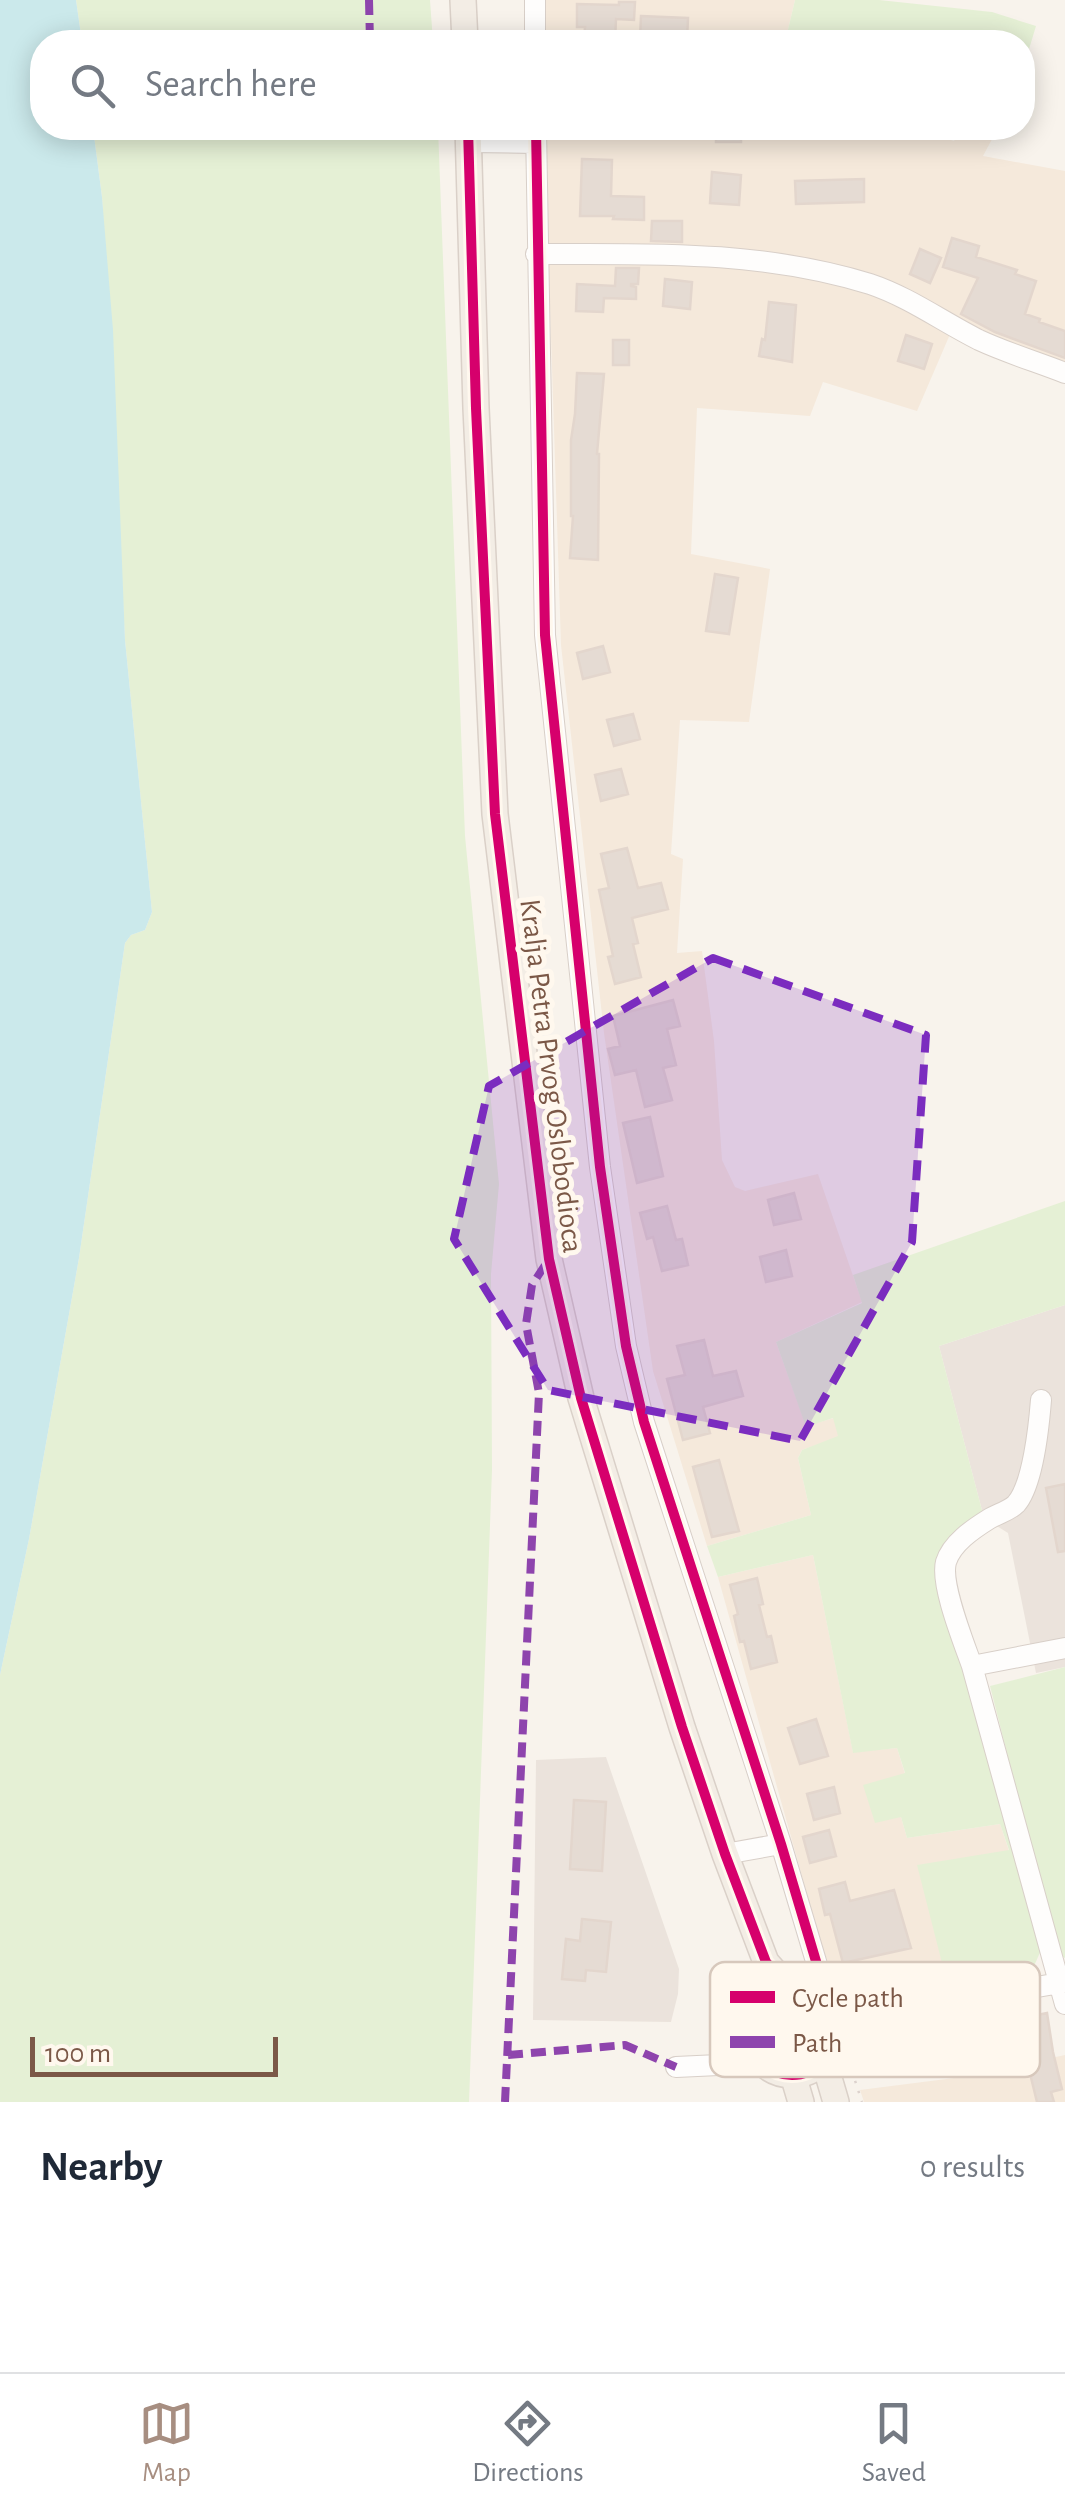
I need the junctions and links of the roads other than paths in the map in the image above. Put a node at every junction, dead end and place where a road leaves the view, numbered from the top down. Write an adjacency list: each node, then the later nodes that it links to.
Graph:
1 (463, 0): 3 (main road)
2 (535, 0): 4 (street)
3 (464, 30)
4 (535, 30)
5 (468, 140): 13 (main road, Kralja Petra Prvog Oslobodioca)
6 (536, 140): 7 (street, Kralja Petra Prvog Oslobodioca)
7 (536, 254): 8 (street); 12 (street, Kralja Petra Prvog Oslobodioca)
8 (1065, 373)
9 (1041, 1400): 11 (street)
10 (1065, 1648): 11 (street)
11 (972, 1666): 16 (street)
12 (781, 1844): 13 (street); 15 (street, Kralja Petra Prvog Oslobodioca)
13 (725, 1854): 14 (main road, Kralja Petra Prvog Oslobodioca)
14 (766, 1962)
15 (816, 1962)
16 (1062, 1982): 17 (street)
17 (1065, 2004)
18 (710, 2066): 19 (street)
19 (676, 2067)
20 (793, 2077): 22 (main road)
21 (829, 2077): 23 (main road)
22 (801, 2102)
23 (836, 2102)

